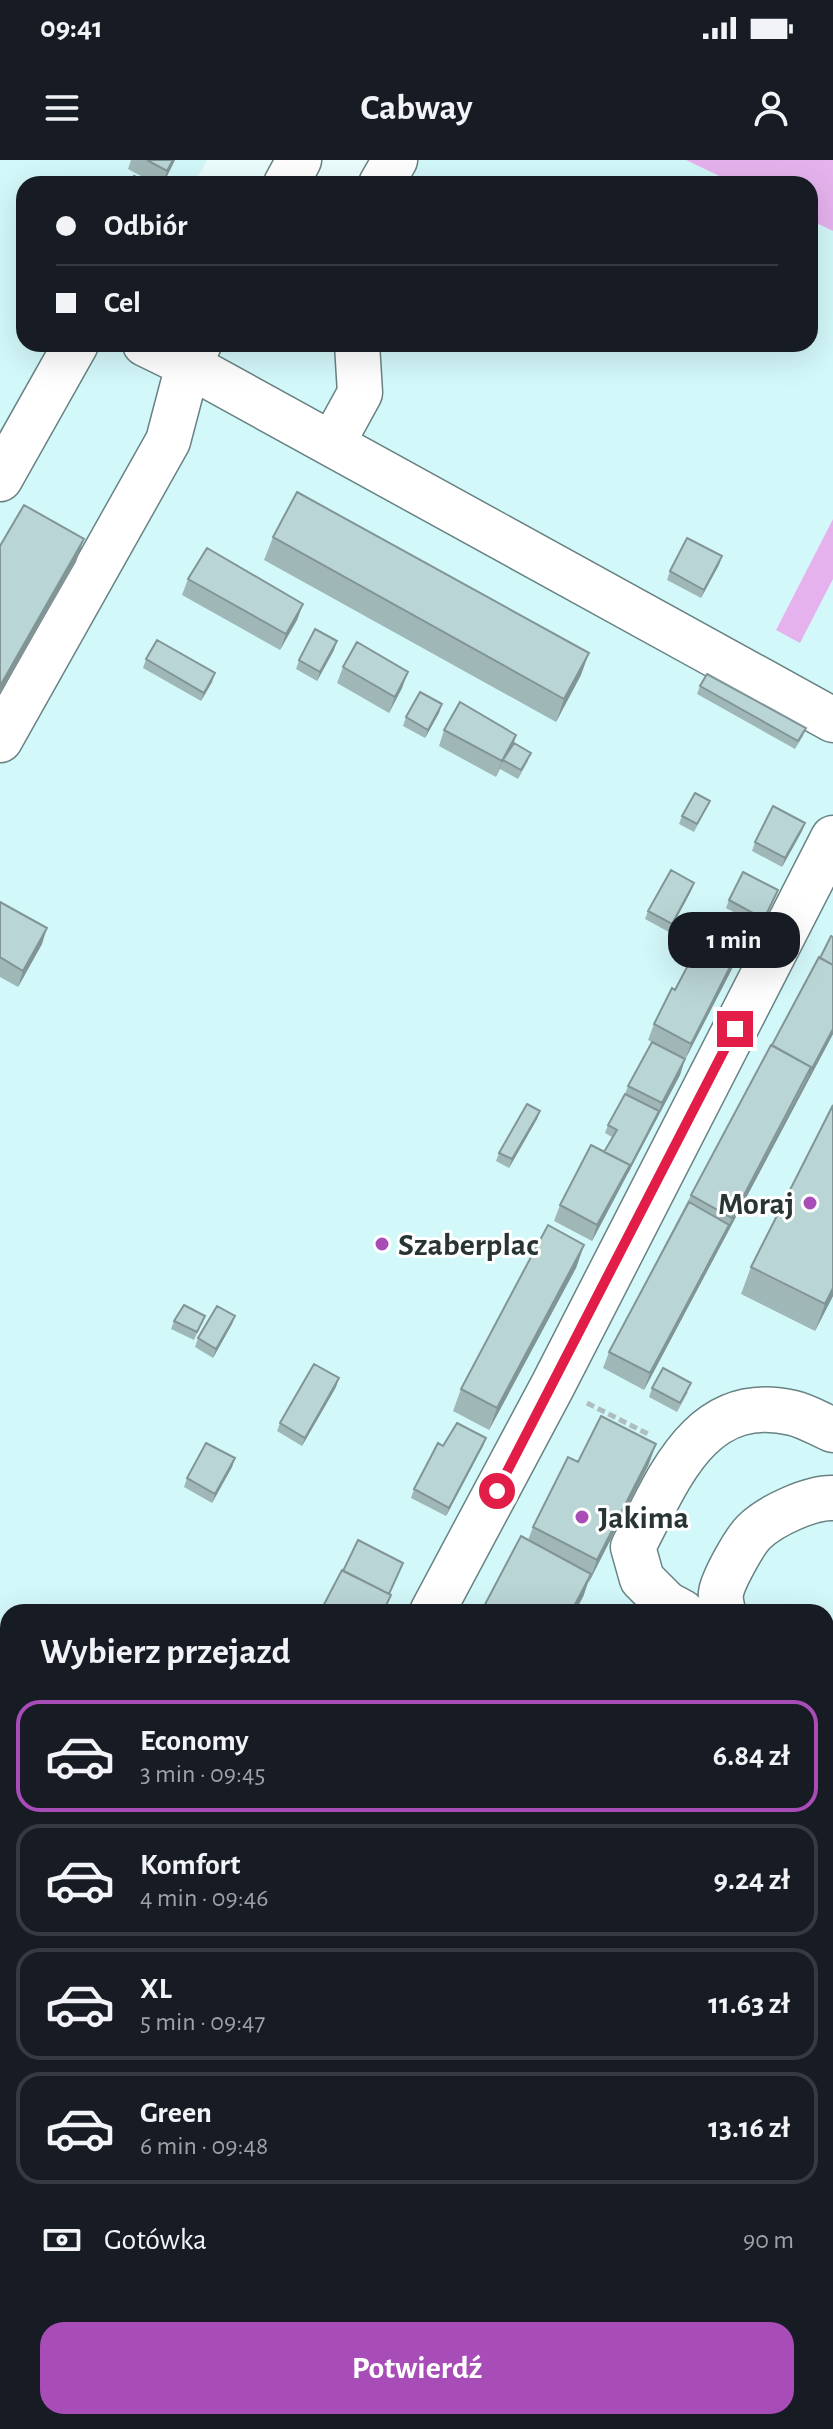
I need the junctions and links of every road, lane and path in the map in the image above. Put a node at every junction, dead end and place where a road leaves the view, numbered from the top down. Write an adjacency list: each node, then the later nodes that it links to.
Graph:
1 (71, 352): 5 (lane)
2 (357, 352): 4 (lane)
3 (194, 354): 4 (lane); 7 (lane)
4 (332, 444): 6 (lane)
5 (0, 479)
6 (833, 720)
7 (0, 740)
8 (833, 838): 9 (lane)
9 (553, 1385): 11 (path); 13 (lane)
10 (833, 1430): 11 (lane)
11 (686, 1454): 14 (lane)
12 (833, 1498): 15 (lane)
13 (436, 1604)
14 (667, 1604)
15 (722, 1604)

